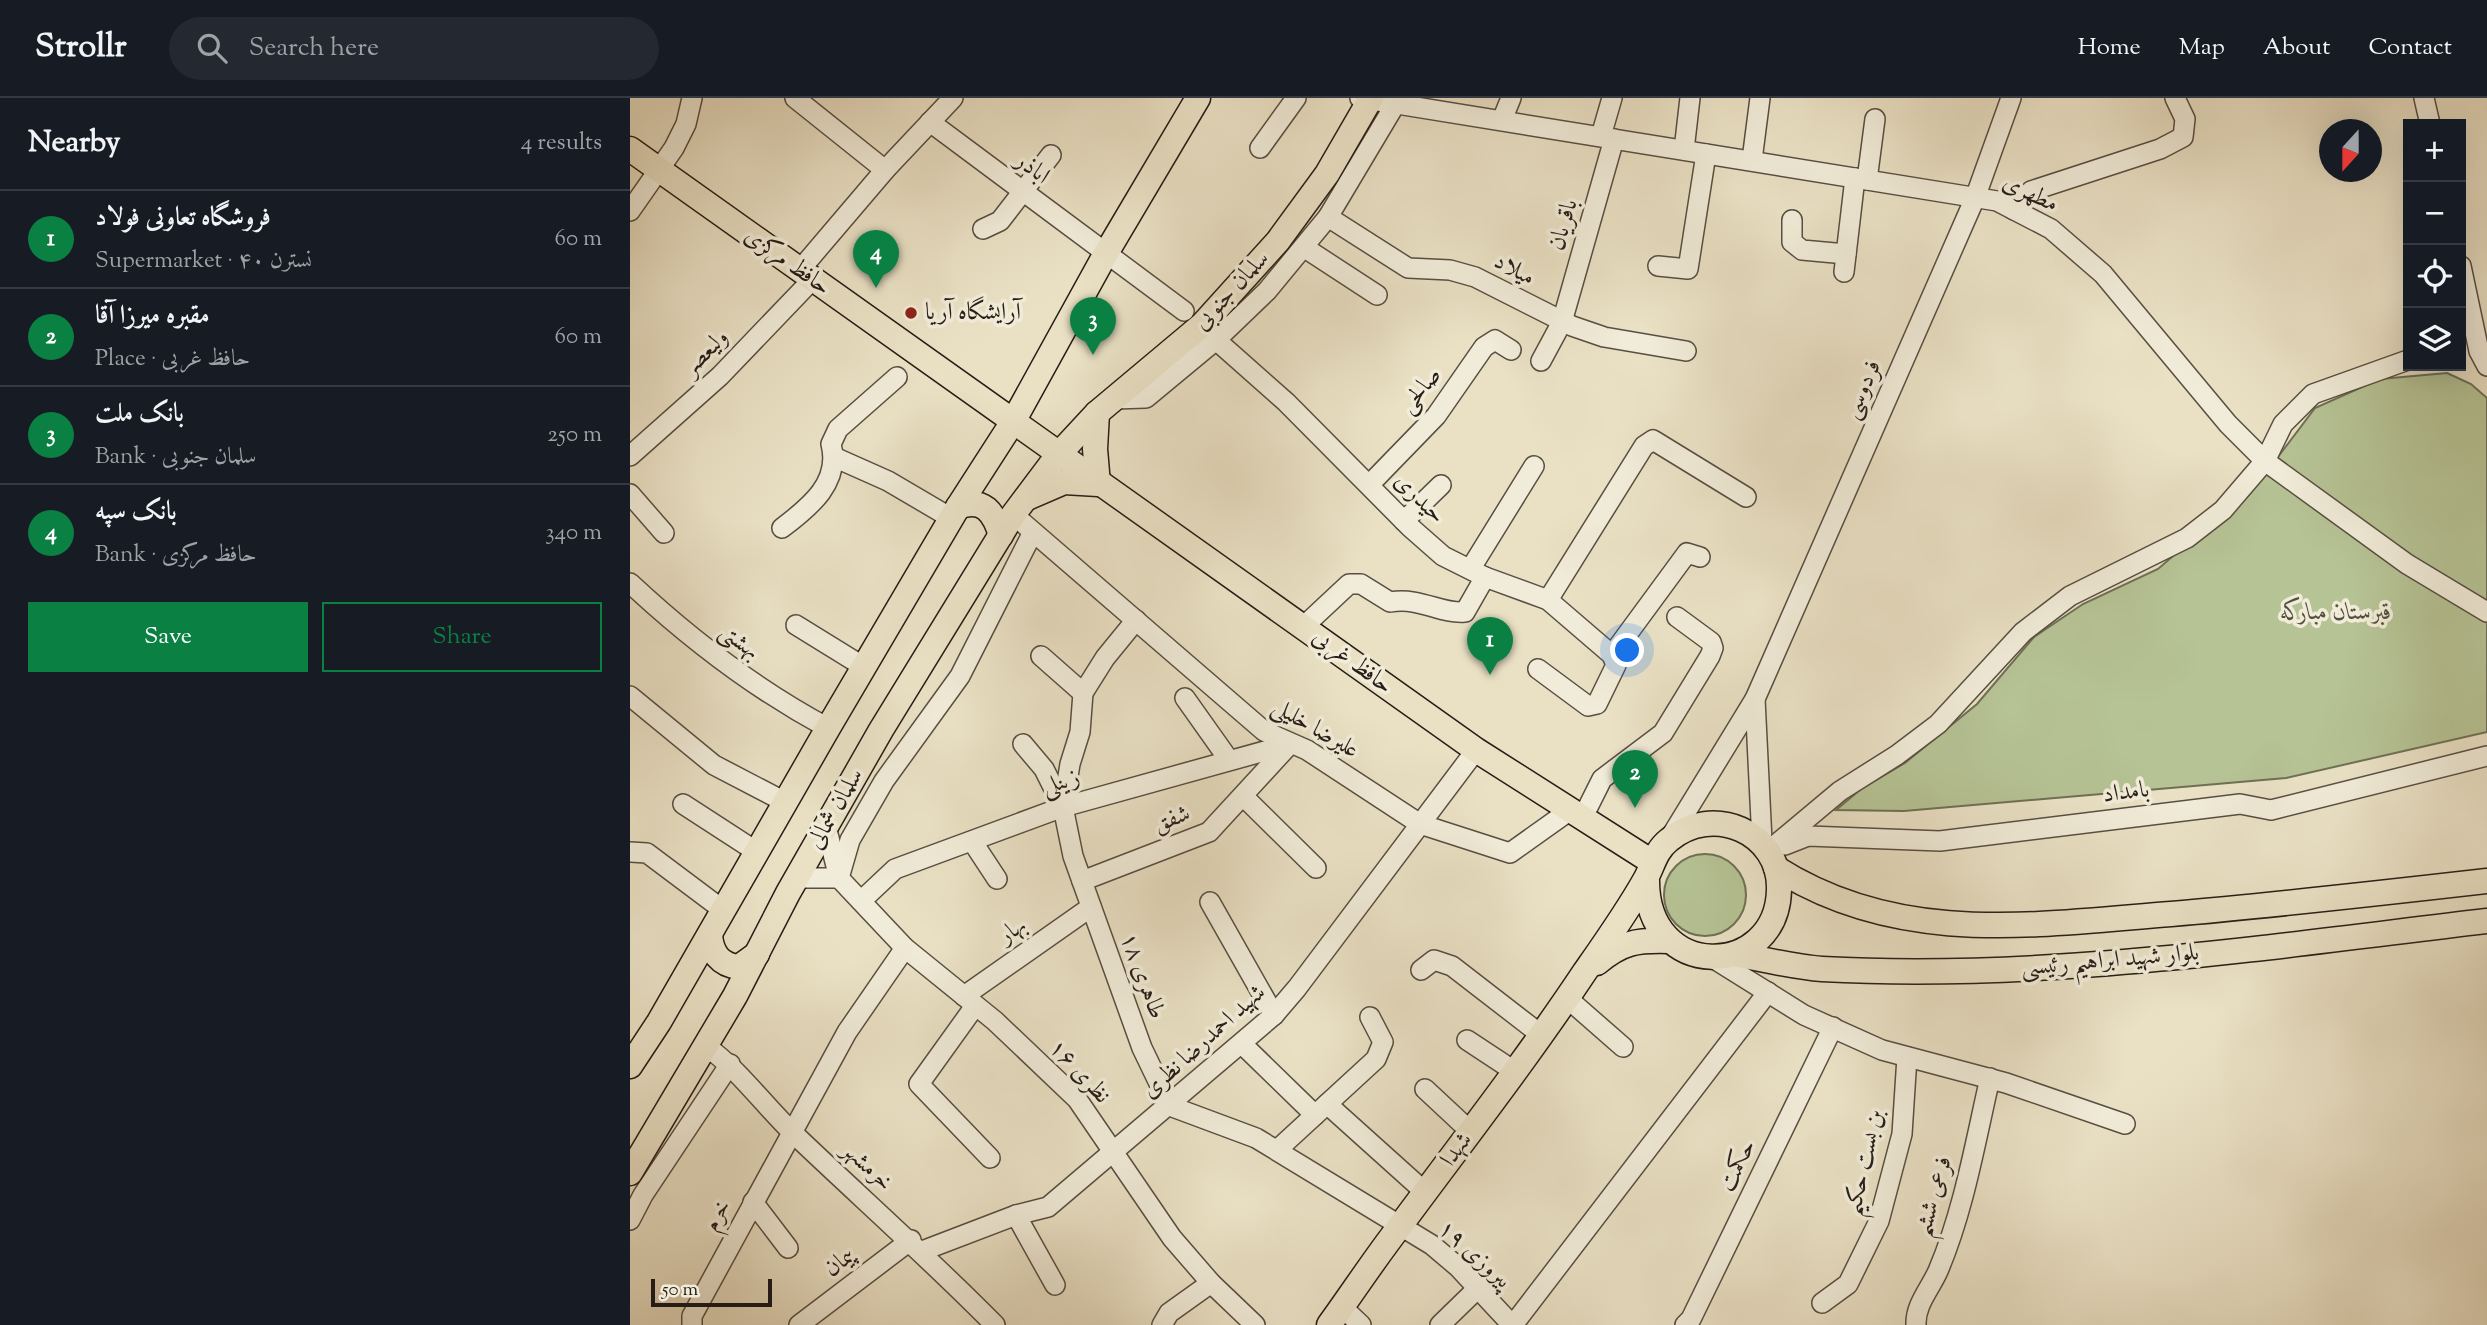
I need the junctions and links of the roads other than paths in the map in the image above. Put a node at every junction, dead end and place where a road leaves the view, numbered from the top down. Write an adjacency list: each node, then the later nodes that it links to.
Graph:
1 (692, 98): 27 (street)
2 (795, 98): 28 (street)
3 (953, 98): 19 (street)
4 (1198, 98): 38 (main road)
5 (1296, 98): 21 (street)
6 (1360, 98): 7 (street, مطهری)
7 (1371, 98): 15 (street, مطهری); 52 (main road, سلمان جنوبی)
8 (1511, 98): 18 (street)
9 (1612, 98): 20 (street, باقریان)
10 (1690, 98): 23 (street)
11 (1760, 98): 26 (street)
12 (2011, 98): 31 (street, فردوسی)
13 (2175, 98): 32 (street)
14 (2424, 98): 17 (street)
15 (1396, 103): 18 (street, مطهری); 34 (street)
16 (1875, 119): 29 (street)
17 (2429, 119)
18 (1502, 120): 20 (street, مطهری)
19 (930, 122): 28 (street); 30 (street, اباذر)
20 (1607, 137): 23 (street, مطهری); 44 (street, باقریان)
21 (1260, 148)
22 (630, 149): 27 (main road, حافظ مرکزی)
23 (1684, 150): 24 (street, مطهری)
24 (1706, 153): 26 (street, مطهری); 39 (street)
25 (1051, 155): 30 (street)
26 (1752, 160): 29 (street, مطهری)
27 (659, 170): 33 (street); 40 (main road, حافظ مرکزی)
28 (885, 170): 40 (street)
29 (1861, 179): 31 (street, مطهری); 35 (street)
30 (1021, 191): 36 (street); 38 (street, اباذر)
31 (1975, 198): 32 (street, مطهری); 86 (street, فردوسی)
32 (2014, 210): 57 (street, مطهری)
33 (630, 211)
34 (1328, 217): 37 (street); 44 (street, میلاد)
35 (1792, 220)
36 (983, 229)
37 (1305, 248): 42 (street); 45 (street)
38 (1105, 255): 43 (street, اباذر); 53 (main road)
39 (1658, 266)
40 (806, 276): 53 (main road, حافظ مرکزی); 55 (street, ولیعصر)
41 (2466, 293): 48 (street)
42 (1377, 295)
43 (1184, 310)
44 (1562, 322): 47 (street, میلاد); 49 (street, باقریان)
45 (1216, 340): 52 (street); 60 (street, حیدری)
46 (1511, 350): 60 (street, صالحی)
47 (1686, 351)
48 (2478, 354)
49 (1541, 361)
50 (2403, 361): 57 (street)
51 (897, 377): 56 (street)
52 (1106, 406): 54 (main road, سلمان جنوبی); 59 (main road)
53 (1014, 420): 54 (main road, حافظ مرکزی); 64 (main road, سلمان شمالی)
54 (1058, 455): 59 (main road, حافظ غربی); 65 (main road, سلمان شمالی)
55 (630, 456)
56 (834, 457): 64 (street); 67 (street)
57 (2265, 461): 74 (street, مطهری); 104 (street)
58 (1534, 466): 71 (street)
59 (1098, 484): 65 (main road); 78 (main road, حافظ غربی)
60 (1370, 484): 66 (street, حیدری)
61 (1441, 485): 66 (street)
62 (630, 494): 69 (street)
63 (1746, 496): 73 (street)
64 (955, 513): 65 (main road); 81 (main road, سلمان شمالی)
65 (1012, 517): 68 (street, علیرضا خلیلی); 99 (main road, سلمان شمالی)
66 (1404, 521): 71 (street, حیدری)
67 (782, 528)
68 (1033, 532): 76 (street, علیرضا خلیلی); 108 (street)
69 (664, 533)
70 (1700, 557): 79 (street)
71 (1478, 573): 73 (street, حیدری); 78 (street)
72 (630, 583): 87 (street, بهشتی)
73 (1548, 600): 79 (street, حیدری)
74 (2487, 612)
75 (1677, 617): 97 (street)
76 (1136, 620): 83 (street, طاهری ۱۸); 89 (street, علیرضا خلیلی)
77 (796, 625): 81 (street)
78 (1303, 627): 90 (main road, حافظ غربی)
79 (1612, 654): 82 (street)
80 (1041, 656): 83 (street)
81 (864, 667): 87 (main road, سلمان شمالی)
82 (1538, 669)
83 (1083, 692): 96 (street, طاهری ۱۸)
84 (630, 696): 94 (street)
85 (1185, 698): 92 (street)
86 (1755, 699): 100 (street, فردوسی); 104 (street)
87 (828, 728): 94 (main road, سلمان شمالی)
88 (1023, 744): 96 (street)
89 (1290, 744): 92 (street, زینلی); 93 (street, شفق); 98 (street, علیرضا خلیلی)
90 (1476, 750): 97 (main road, حافظ غربی); 98 (street, شهید احمدرضا نظری)
91 (2487, 756): 104 (street, بامداد)
92 (1229, 760): 96 (street, زینلی)
93 (1242, 796): 105 (street); 110 (street, شفق)
94 (785, 803): 103 (main road, سلمان شمالی)
95 (683, 804): 103 (street)
96 (1063, 807): 101 (street, زینلی); 110 (street, طاهری ۱۸)
97 (1575, 815): 98 (street, علیرضا خلیلی); 106 (main road, حافظ غربی)
98 (1420, 824): 127 (street, شهید احمدرضا نظری)
99 (826, 826): 107 (main road, سلمان شمالی); 108 (street)
100 (1670, 838): 104 (main road); 106 (main road)
101 (972, 841): 109 (street); 112 (street, زینلی)
102 (630, 852): 115 (street)
103 (757, 852): 115 (main road, سلمان شمالی)
104 (1768, 854): 111 (main road, بلوار شهید ابراهیم رئیسی); 121 (main road)
105 (1316, 868)
106 (1649, 870): 118 (main road); 123 (main road)
107 (797, 878): 108 (street); 120 (main road, سلمان شمالی)
108 (839, 878): 112 (street, نظری ۱۶)
109 (997, 879)
110 (1082, 881): 114 (street, طاهری ۱۸)
111 (2487, 881)
112 (861, 901): 119 (street, نظری ۱۶)
113 (1210, 902): 127 (street)
114 (1091, 907): 126 (street, بهار); 142 (street, طاهری ۱۸)
115 (723, 910): 117 (main road, سلمان شمالی)
116 (2487, 921): 121 (main road, بلوار شهید ابراهیم رئیسی)
117 (710, 934): 120 (main road); 131 (main road, سلمان شمالی)
118 (1669, 941): 121 (main road); 123 (main road)
119 (905, 948): 126 (street, نظری ۱۶); 145 (street, خرم)
120 (757, 954): 134 (main road, سلمان شمالی)
121 (1722, 956): 124 (street)
122 (1421, 970): 130 (street)
123 (1584, 975): 125 (main road, شهدا)
124 (1768, 992): 129 (street); 170 (street)
125 (1567, 998): 130 (main road, شهدا); 135 (street)
126 (970, 1001): 148 (street, نظری ۱۶); 149 (street, بهار)
127 (1274, 1015): 133 (street, شهید احمدرضا نظری)
128 (1370, 1017): 143 (street)
129 (1833, 1027): 136 (street); 171 (street, حکمت)
130 (1540, 1034): 139 (main road, شهدا)
131 (639, 1036): 138 (main road, سلمان شمالی)
132 (1467, 1040): 139 (street)
133 (1242, 1044): 142 (street, شهید احمدرضا نظری); 143 (street)
134 (706, 1046): 137 (street, خرمشهر); 150 (main road, سلمان شمالی)
135 (1623, 1047)
136 (1907, 1057): 140 (street); 161 (street, بن بست حکیم)
137 (730, 1064): 145 (street, خرمشهر); 154 (street)
138 (630, 1066)
139 (1514, 1071): 146 (main road, شهدا)
140 (1990, 1079): 144 (street); 172 (street, فرعی ششم)
141 (1424, 1089): 146 (street)
142 (1170, 1106): 147 (street); 148 (street, شهید احمدرضا نظری)
143 (1321, 1109): 147 (street); 151 (street)
144 (2124, 1124)
145 (792, 1131): 152 (street, خرم); 156 (street, خرمشهر)
146 (1470, 1131): 151 (main road, شهدا)
147 (1277, 1150): 155 (street)
148 (1114, 1153): 153 (street, شهید احمدرضا نظری); 158 (street, نظری ۱۶)
149 (990, 1158)
150 (630, 1174)
151 (1426, 1193): 155 (main road, شهدا)
152 (753, 1202): 157 (street); 164 (street, خرم)
153 (1016, 1215): 156 (street, شهید احمدرضا نظری); 159 (street)
154 (630, 1220)
155 (1400, 1226): 160 (street, پیروزی ۱۹); 162 (main road, شهدا)
156 (916, 1245): 165 (street, پیمان); 166 (street, خرمشهر)
157 (788, 1248)
158 (1212, 1283): 163 (street, نظری ۱۶); 167 (street)
159 (1055, 1285)
160 (1478, 1288): 169 (street); 170 (street, پیروزی ۱۹)
161 (1822, 1303)
162 (1335, 1316): 168 (street)
163 (1250, 1323)
164 (692, 1325)
165 (799, 1325)
166 (995, 1325)
167 (1162, 1325)
168 (1361, 1325)
169 (1440, 1325)
170 (1512, 1325)
171 (1685, 1325)
172 (1916, 1325)

